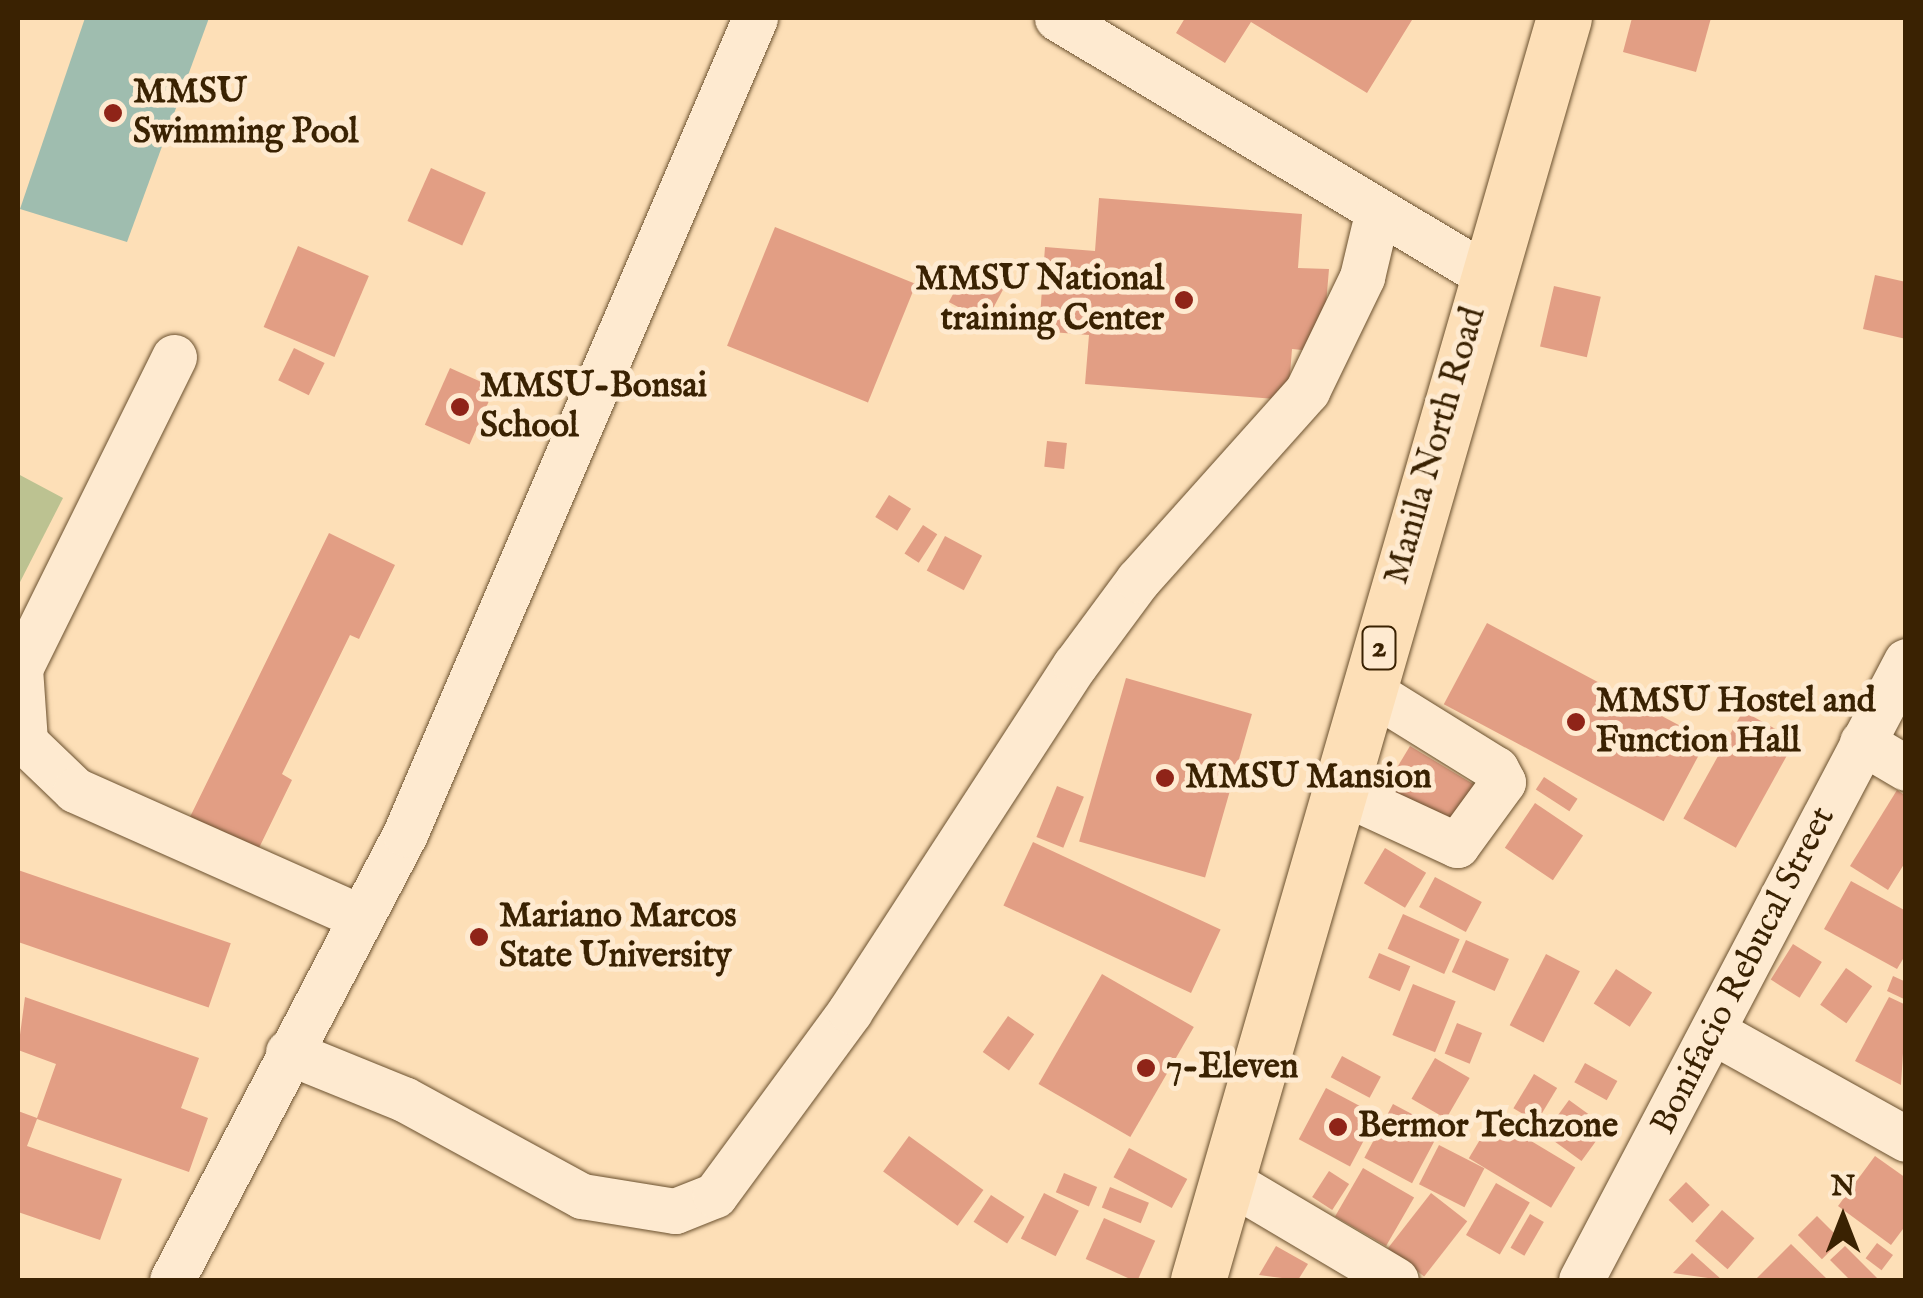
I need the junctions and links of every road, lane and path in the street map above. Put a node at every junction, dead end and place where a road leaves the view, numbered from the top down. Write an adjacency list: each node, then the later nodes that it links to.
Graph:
1 (755, 18): 12 (street)
2 (1057, 18): 4 (street)
3 (1564, 18): 5 (highway, Manila North Road / 2)
4 (1377, 214): 5 (street); 14 (street)
5 (1486, 275): 8 (highway, Manila North Road / 2)
6 (174, 357): 12 (street)
7 (1906, 661): 9 (street, Bonifacio Rebucal Street)
8 (1367, 689): 11 (highway, Manila North Road / 2); 11 (street)
9 (1862, 742): 10 (street); 13 (street, Bonifacio Rebucal Street)
10 (1906, 768)
11 (1340, 791): 16 (highway, Manila North Road / 2)
12 (356, 916): 14 (street)
13 (1714, 1032): 15 (street); 20 (street, Bonifacio Rebucal Street)
14 (288, 1052): 17 (street)
15 (1906, 1140)
16 (1227, 1180): 18 (highway, Manila North Road / 2); 19 (street)
17 (172, 1280)
18 (1198, 1280)
19 (1396, 1280)
20 (1581, 1280)

